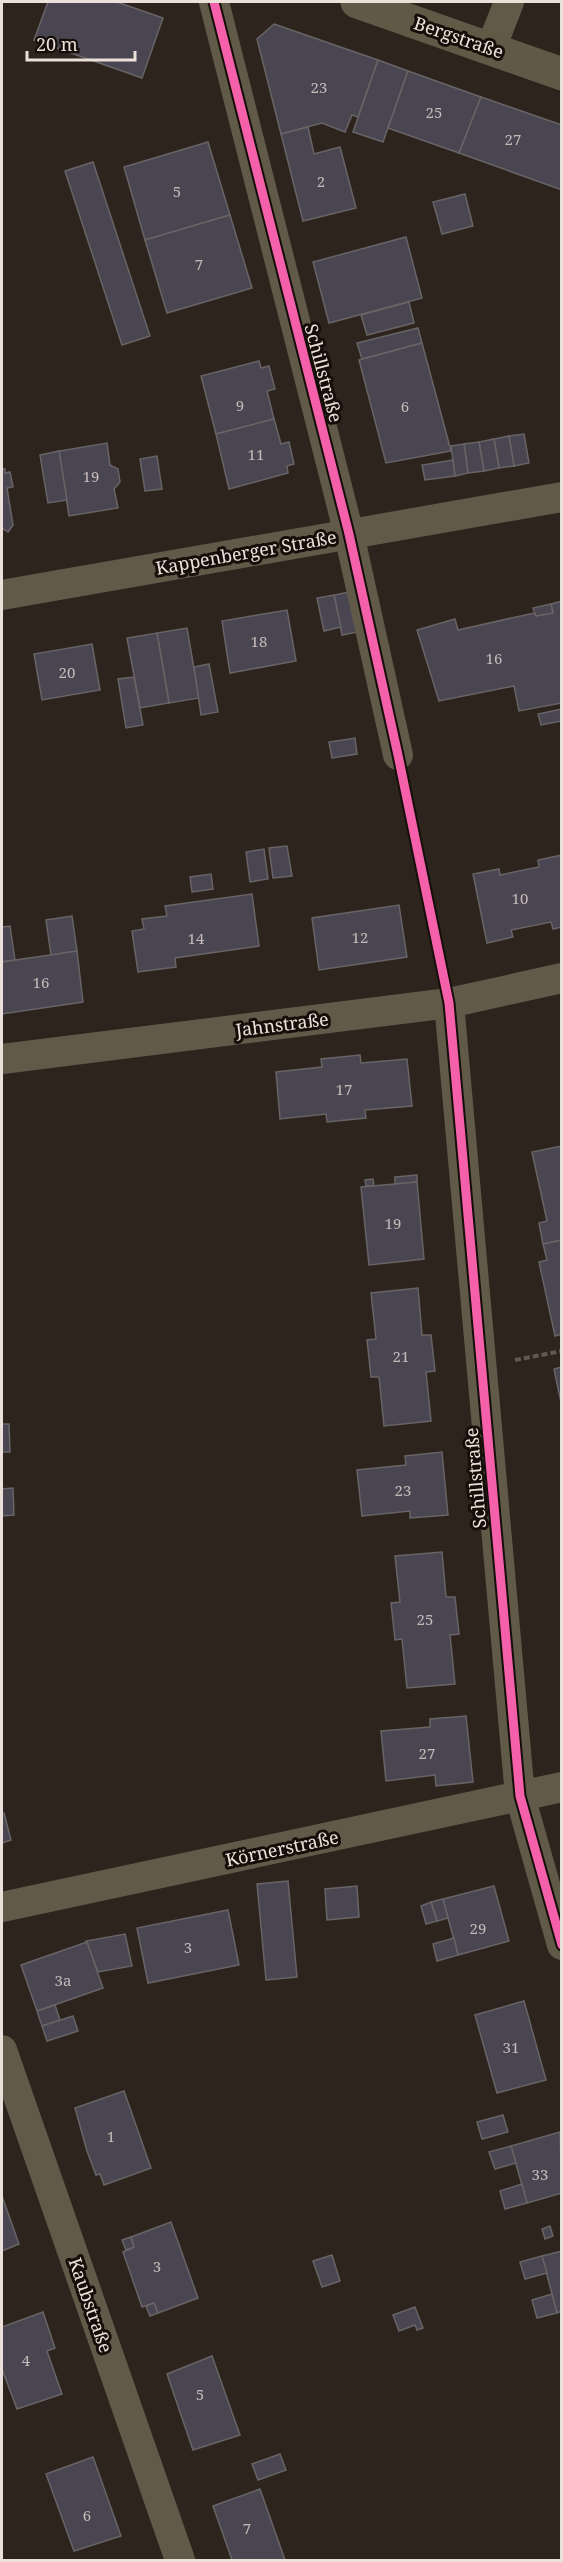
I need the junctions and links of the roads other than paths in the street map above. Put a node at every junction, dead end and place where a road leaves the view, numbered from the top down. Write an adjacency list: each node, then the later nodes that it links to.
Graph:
1 (213, 2): 7 (street, Schillstraße)
2 (357, 2): 4 (street, Bergstraße)
3 (509, 2): 4 (street)
4 (490, 48): 5 (street, Bergstraße)
5 (561, 74)
6 (561, 497): 7 (street, Kappenberger Straße)
7 (349, 534): 8 (street, Kappenberger Straße); 9 (street, Schillstraße)
8 (2, 595)
9 (398, 754)
10 (561, 978): 11 (street, Jahnstraße)
11 (449, 1003): 12 (street, Jahnstraße); 14 (street, Schillstraße)
12 (2, 1059)
13 (561, 1787): 14 (street, Körnerstraße)
14 (520, 1796): 15 (street, Körnerstraße); 16 (street, Schillstraße)
15 (2, 1907)
16 (561, 1945)
17 (2, 2050): 18 (street, Kaubstraße)
18 (180, 2560)

